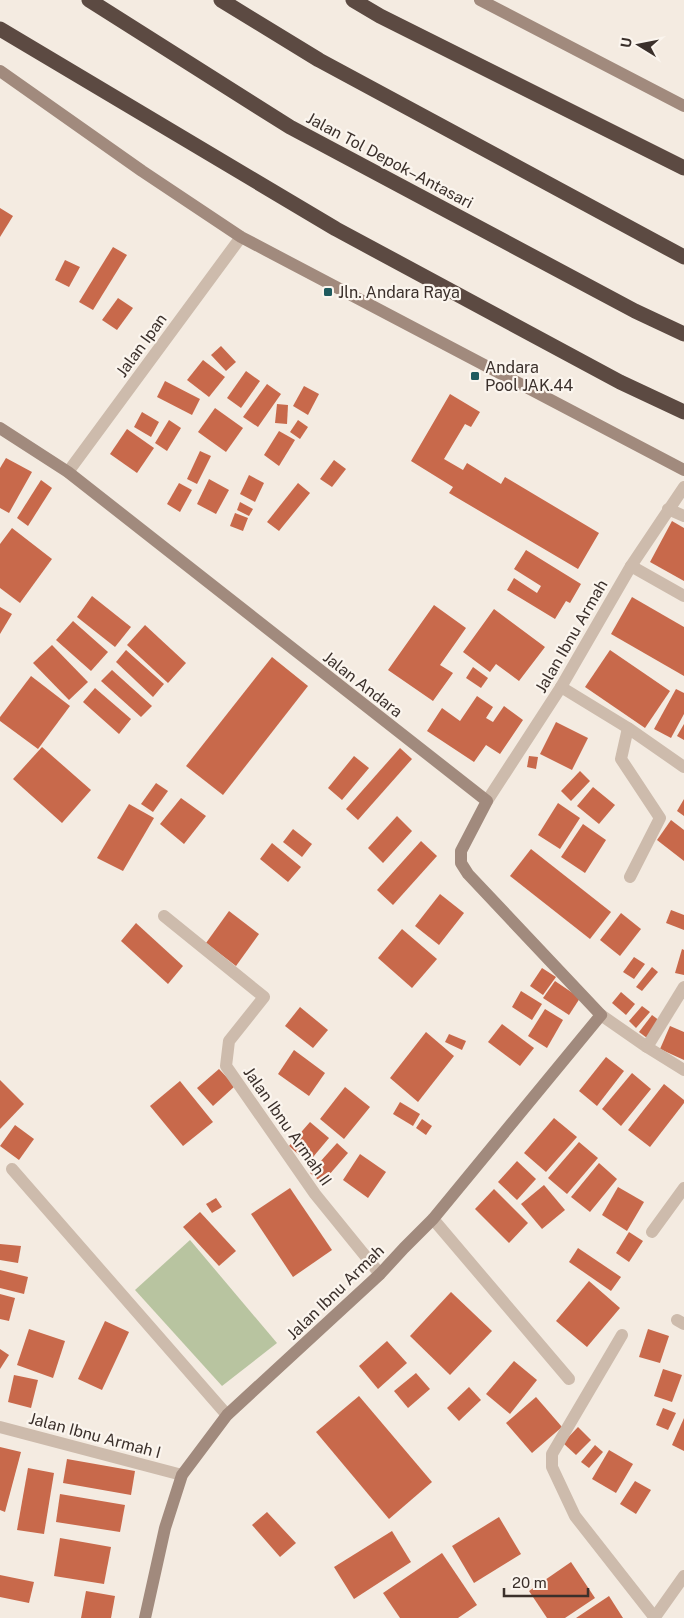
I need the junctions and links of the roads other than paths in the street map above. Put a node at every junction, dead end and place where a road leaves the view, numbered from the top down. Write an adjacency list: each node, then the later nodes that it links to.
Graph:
1 (89, 0): 11 (highway, Jalan Tol Depok–Antasari)
2 (221, 0): 10 (highway)
3 (353, 0): 8 (highway)
4 (480, 0): 7 (street)
5 (0, 29): 12 (highway)
6 (0, 71): 9 (street)
7 (684, 106)
8 (684, 168)
9 (241, 237): 14 (street); 15 (street, Jalan Ipan)
10 (684, 257)
11 (684, 334)
12 (684, 412)
13 (0, 428): 15 (street, Jalan Andara)
14 (684, 470)
15 (68, 472): 24 (street, Jalan Andara)
16 (684, 488): 17 (street, Jalan Ibnu Armah)
17 (668, 508): 18 (street); 19 (street, Jalan Ibnu Armah)
18 (684, 516)
19 (631, 566): 20 (street); 21 (street, Jalan Ibnu Armah)
20 (684, 596)
21 (561, 687): 22 (street); 24 (street, Jalan Ibnu Armah)
22 (628, 728): 23 (street); 25 (street)
23 (684, 767)
24 (487, 801): 28 (street)
25 (630, 877)
26 (164, 916): 35 (street, Jalan Ibnu Armah II)
27 (684, 987): 29 (street)
28 (601, 1015): 29 (street); 33 (street, Jalan Ibnu Armah)
29 (647, 1048): 30 (street)
30 (684, 1070)
31 (12, 1169): 38 (street)
32 (684, 1188): 34 (street)
33 (434, 1219): 35 (street, Jalan Ibnu Armah); 37 (street)
34 (652, 1232)
35 (380, 1274): 38 (street, Jalan Ibnu Armah)
36 (622, 1335): 42 (street)
37 (569, 1379)
38 (227, 1415): 40 (street, Jalan Ibnu Armah)
39 (0, 1427): 40 (street, Jalan Ibnu Armah I)
40 (182, 1475): 43 (street, Jalan Ibnu Armah)
41 (684, 1576): 42 (street)
42 (655, 1617)
43 (145, 1618)

